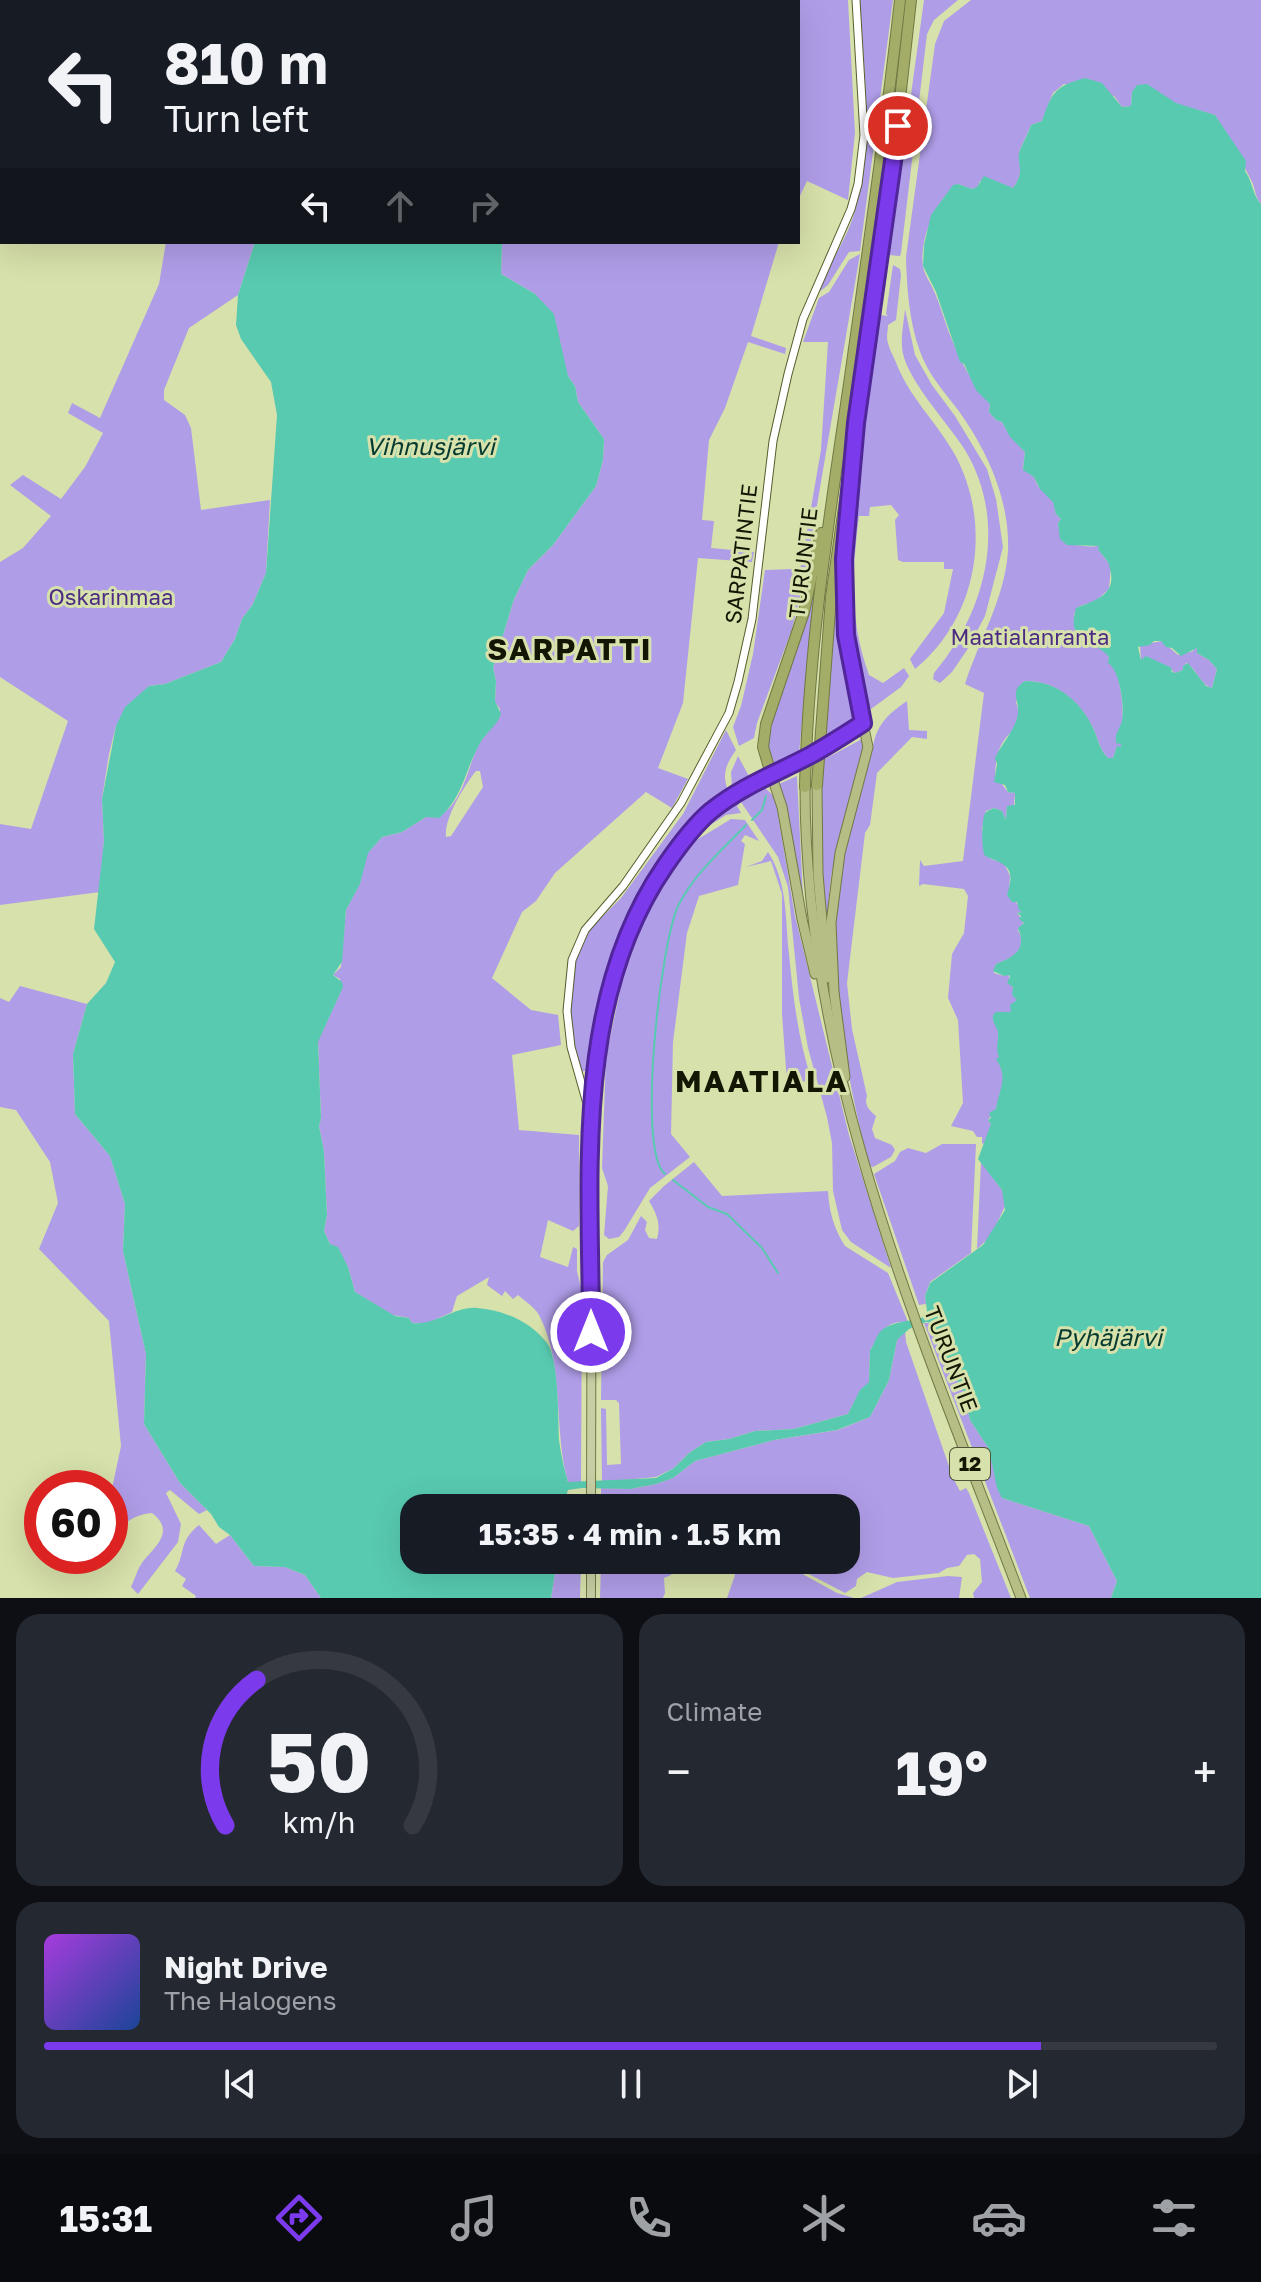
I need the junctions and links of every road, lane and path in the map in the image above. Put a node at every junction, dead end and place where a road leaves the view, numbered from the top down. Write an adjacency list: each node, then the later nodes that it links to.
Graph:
1 (856, 0): 10 (main road, SARPATINTIE)
2 (900, 0): 5 (highway, TURUNTIE / 12)
3 (911, 0): 4 (highway, TURUNTIE / 12)
4 (856, 423): 6 (highway); 8 (highway, TURUNTIE / 12)
5 (836, 469): 7 (highway); 8 (highway, TURUNTIE / 12)
6 (863, 723): 7 (main road, bridge); 12 (highway)
7 (771, 774): 9 (highway); 11 (main road)
8 (811, 786): 9 (highway, TURUNTIE / 12); 12 (highway, TURUNTIE / 12)
9 (832, 1043): 14 (highway, TURUNTIE / 12)
10 (579, 1076): 11 (main road); 13 (main road, SARPATINTIE)
11 (595, 1078): 13 (main road)
12 (846, 1084): 14 (highway, TURUNTIE / 12)
13 (592, 1110): 15 (main road)
14 (855, 1131): 18 (highway, TURUNTIE / 12)
15 (591, 1494)
16 (591, 1574): 17 (main road)
17 (591, 1598)
18 (1021, 1598)

